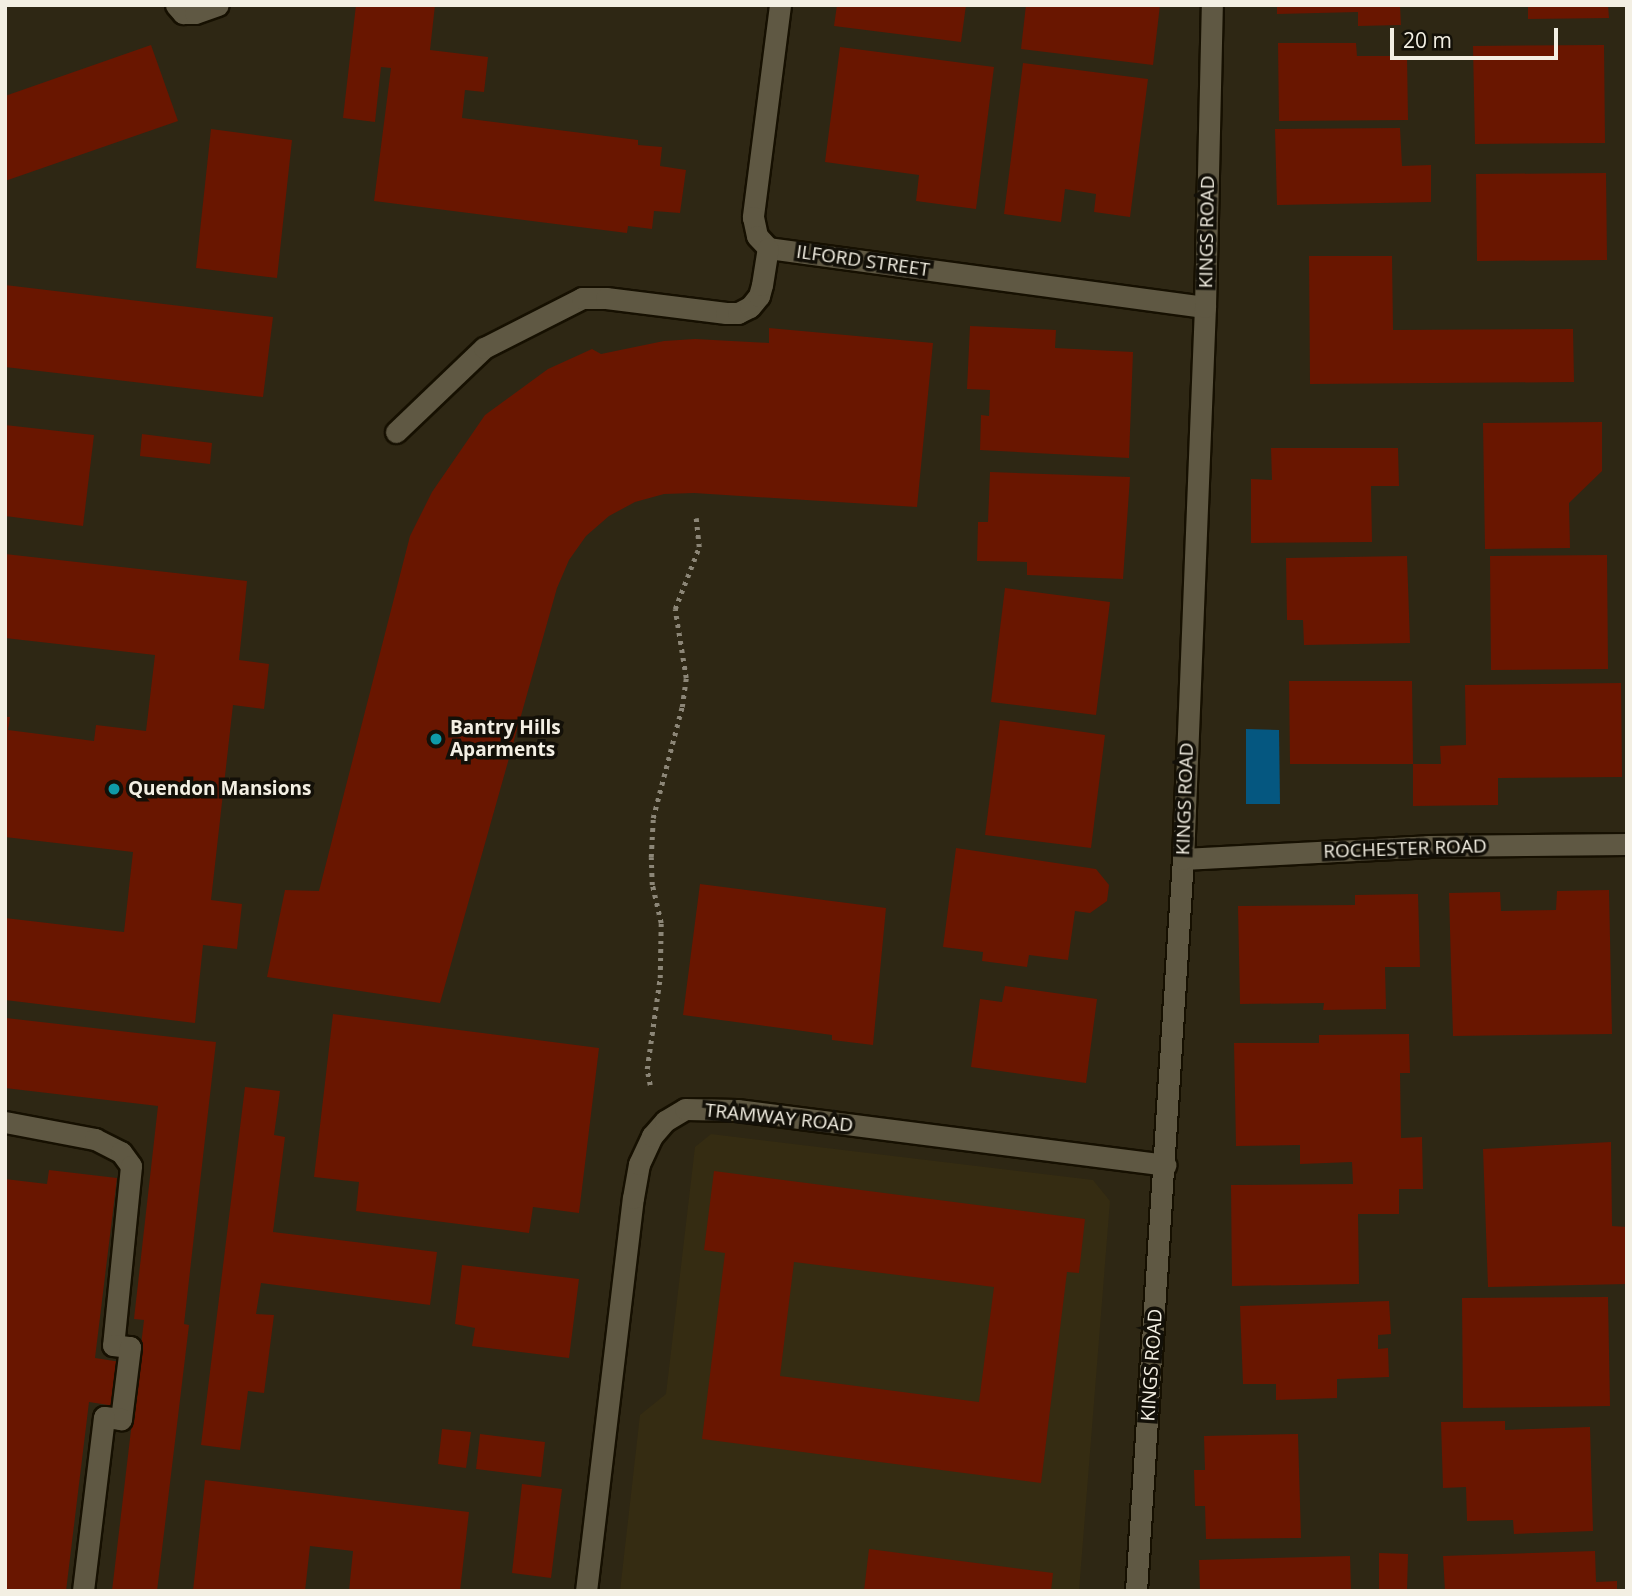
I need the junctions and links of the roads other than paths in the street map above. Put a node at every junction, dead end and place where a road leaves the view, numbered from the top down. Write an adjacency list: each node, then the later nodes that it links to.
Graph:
1 (176, 5): 2 (street)
2 (218, 5)
3 (780, 5): 5 (street, ILFORD STREET)
4 (1212, 5): 6 (street, KINGS ROAD)
5 (768, 248): 6 (street, ILFORD STREET); 7 (street)
6 (1205, 307): 9 (street, KINGS ROAD)
7 (396, 432)
8 (1627, 844): 9 (street, ROCHESTER ROAD)
9 (1183, 859): 11 (street, KINGS ROAD)
10 (5, 1122): 12 (street)
11 (1165, 1165): 13 (street, TRAMWAY ROAD); 14 (street, KINGS ROAD)
12 (83, 1591)
13 (586, 1591)
14 (1136, 1591)

